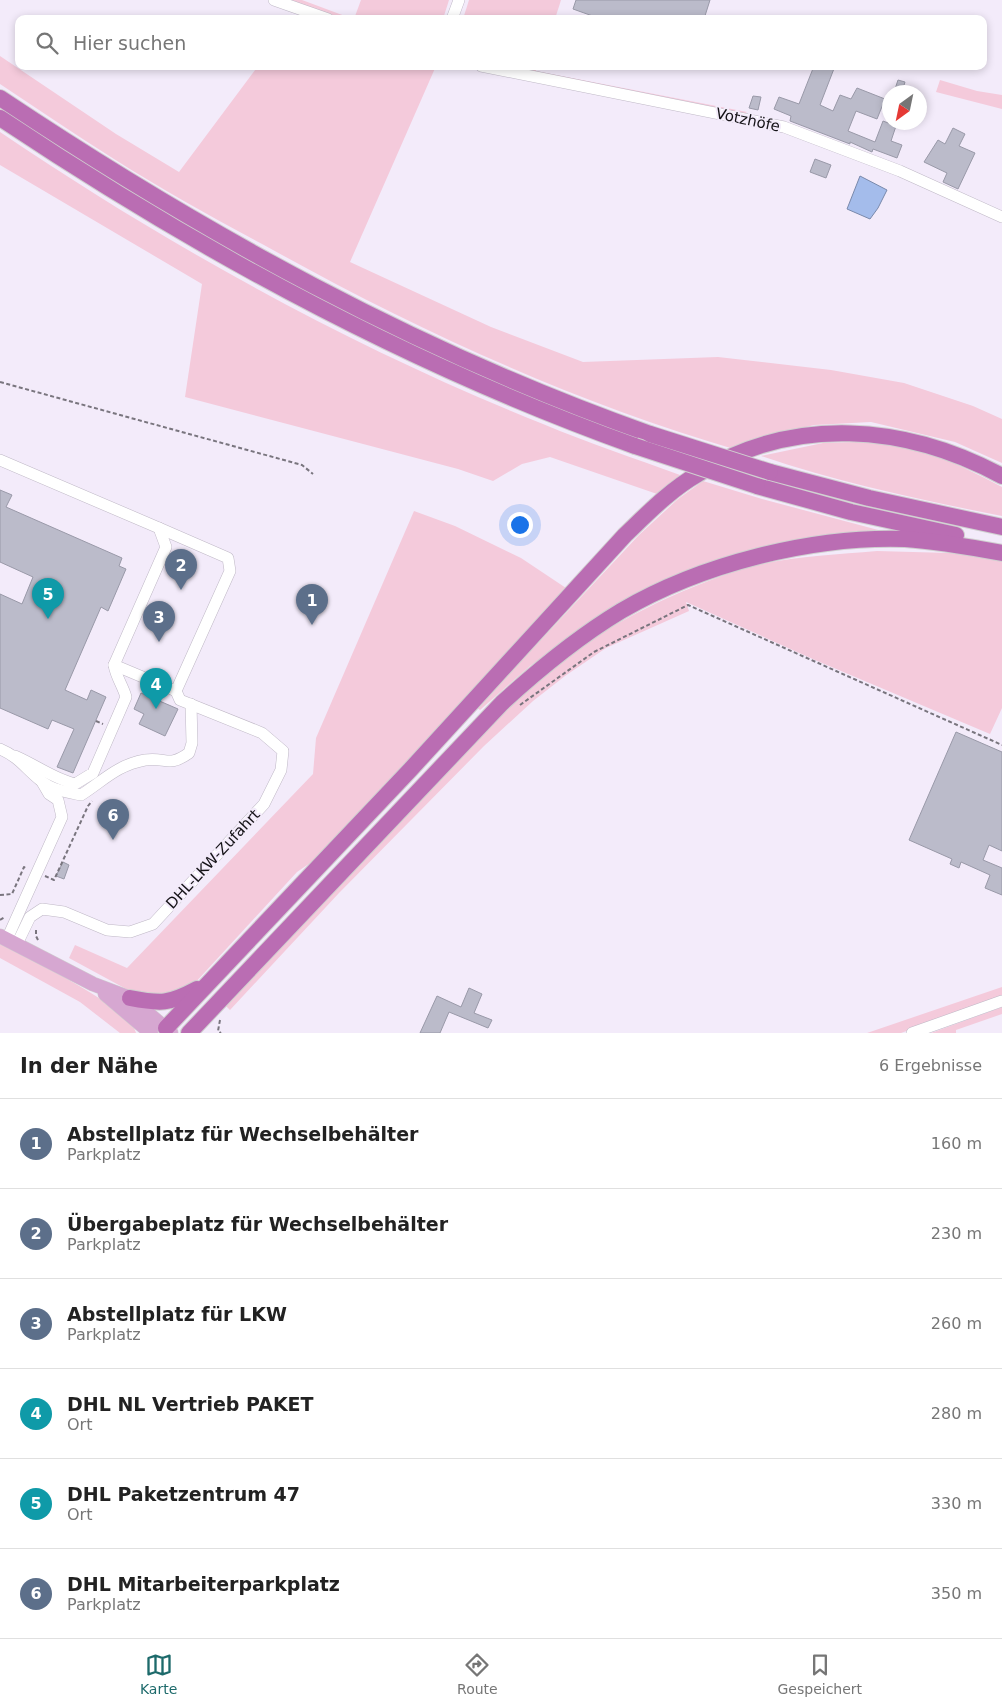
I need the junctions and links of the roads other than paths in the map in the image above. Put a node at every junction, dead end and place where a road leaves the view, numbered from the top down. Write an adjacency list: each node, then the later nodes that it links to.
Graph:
1 (274, 0): 3 (street)
2 (459, 0): 4 (street)
3 (317, 15)
4 (453, 15)
5 (501, 70): 8 (street, Votzhöfe)
6 (0, 98): 11 (highway, bridge)
7 (0, 118): 13 (highway, bridge)
8 (1002, 217)
9 (0, 460): 12 (street)
10 (1002, 476): 23 (highway)
11 (1002, 527)
12 (159, 528): 15 (street); 16 (street)
13 (1002, 544)
14 (1002, 553): 28 (highway)
15 (114, 665): 16 (street); 19 (street)
16 (176, 691): 17 (street)
17 (191, 704): 20 (street); 21 (street, DHL-LKW-Zufahrt)
18 (0, 749): 19 (street)
19 (16, 756): 20 (street)
20 (41, 781): 21 (street)
21 (25, 919): 22 (street)
22 (8, 940): 24 (main road)
23 (210, 982): 25 (highway); 27 (highway)
24 (93, 984): 25 (main road); 27 (main road)
25 (130, 998): 27 (main road)
26 (1002, 1001): 29 (street)
27 (162, 1032)
28 (189, 1033)
29 (912, 1033)

